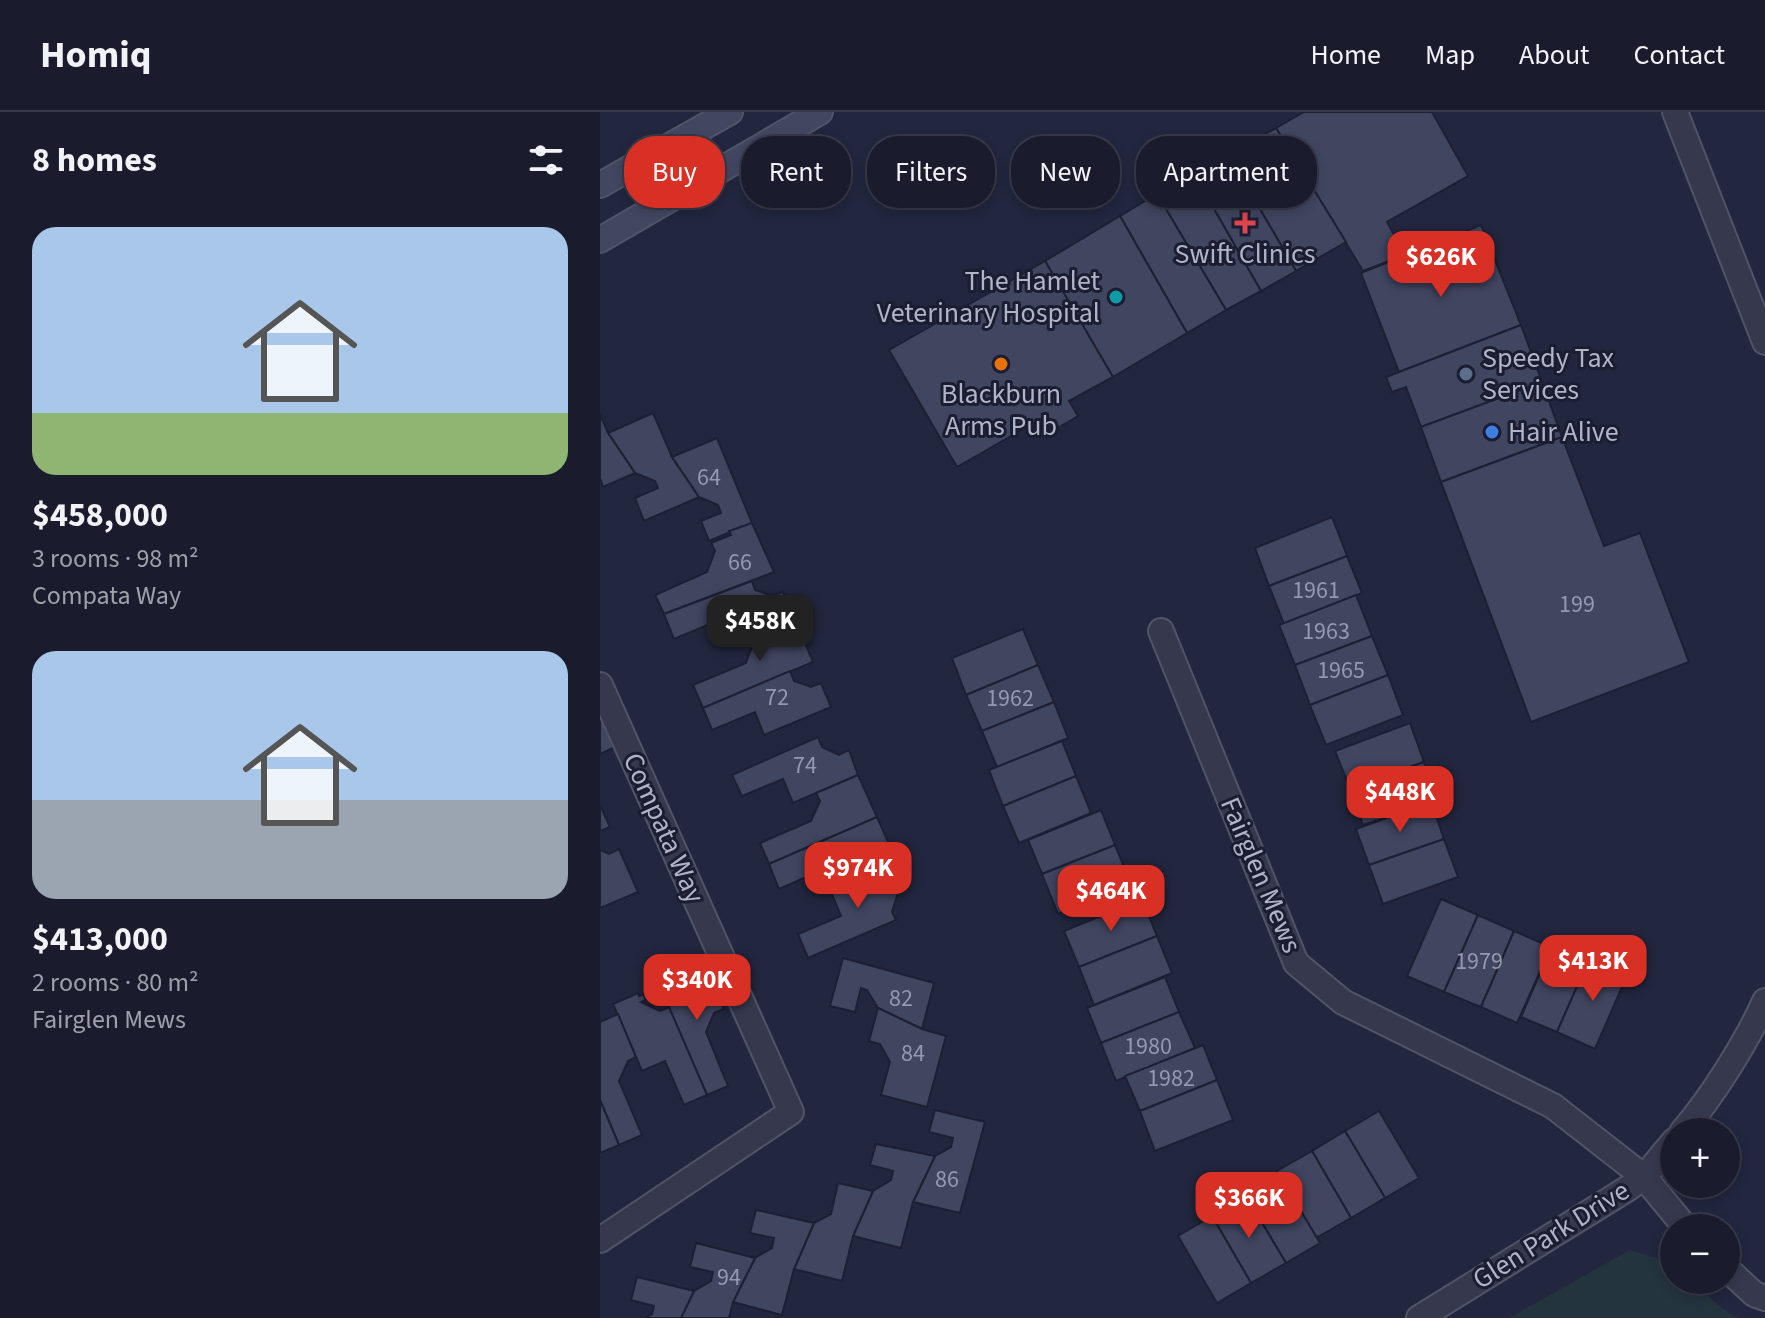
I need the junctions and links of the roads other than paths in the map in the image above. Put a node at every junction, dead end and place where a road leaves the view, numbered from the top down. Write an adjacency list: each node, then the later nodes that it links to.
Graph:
1 (730, 112): 4 (street)
2 (820, 112): 5 (street)
3 (1675, 112): 6 (street)
4 (600, 185)
5 (600, 240)
6 (1765, 342)
7 (1161, 631): 12 (street, Fairglen Mews)
8 (600, 685): 14 (street, Compata Way)
9 (1765, 1001): 10 (street)
10 (1692, 1118)
11 (1660, 1158): 12 (street, Glen Park Drive)
12 (1644, 1177): 13 (street, Fairglen Mews); 17 (street, Glen Park Drive)
13 (1674, 1214)
14 (600, 1240)
15 (1740, 1281): 16 (street)
16 (1765, 1298)
17 (1419, 1318)

